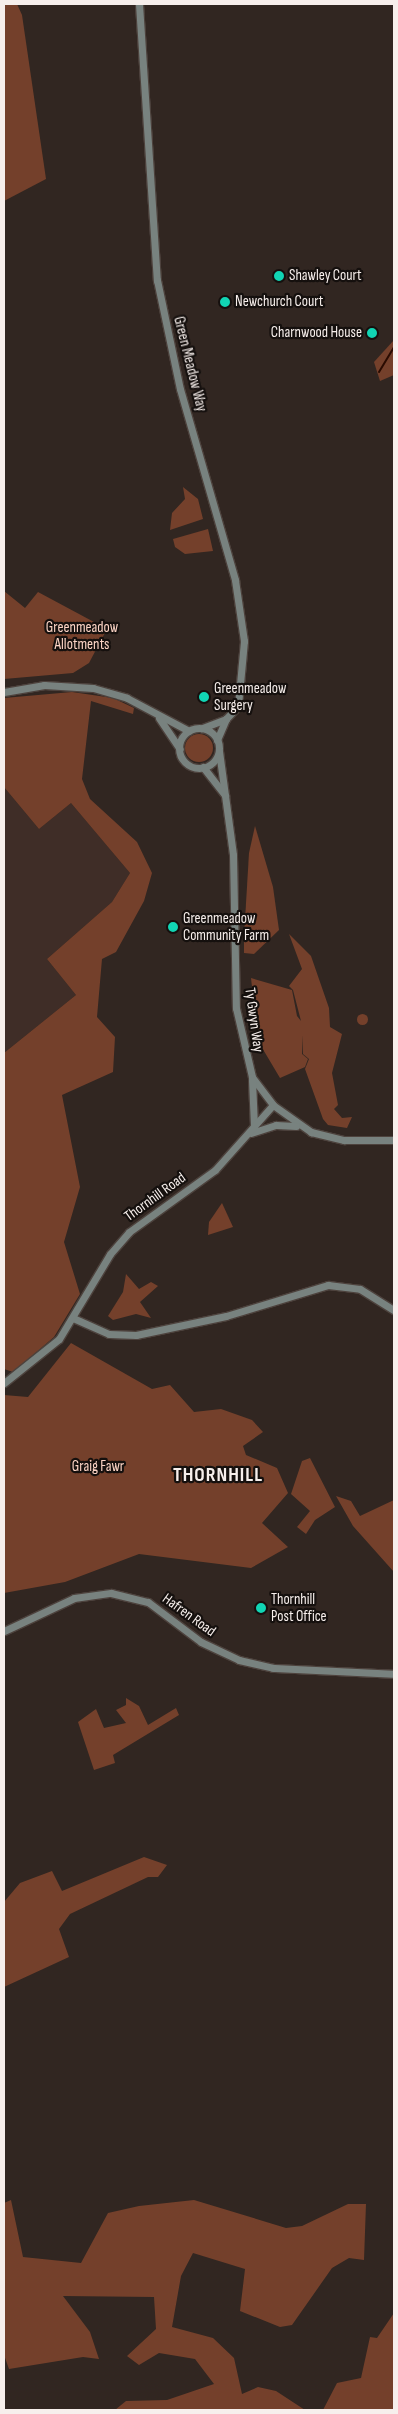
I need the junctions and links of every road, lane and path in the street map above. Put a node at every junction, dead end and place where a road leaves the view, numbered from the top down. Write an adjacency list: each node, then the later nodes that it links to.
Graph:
1 (139, 4): 4 (street, Green Meadow Way)
2 (4, 692): 3 (street)
3 (159, 717): 6 (street); 8 (street)
4 (226, 719): 5 (street); 7 (street, Green Meadow Way)
5 (202, 728): 6 (street); 7 (street)
6 (189, 731): 8 (street)
7 (217, 740): 9 (street)
8 (180, 749): 10 (street)
9 (219, 752): 10 (street); 11 (street, Ty Gwyn Way)
10 (203, 767): 11 (street)
11 (227, 800): 12 (street, Ty Gwyn Way)
12 (252, 1077): 13 (street, Ty Gwyn Way); 15 (street)
13 (273, 1105): 14 (street, Ty Gwyn Way); 15 (street, Thornhill Road)
14 (299, 1126): 15 (street); 16 (street, Ty Gwyn Way)
15 (251, 1132): 18 (street, Thornhill Road)
16 (394, 1140)
17 (394, 1310): 18 (street)
18 (73, 1318): 19 (street, Thornhill Road)
19 (4, 1383)
20 (4, 1631): 21 (street, Hafren Road)
21 (394, 1674)

